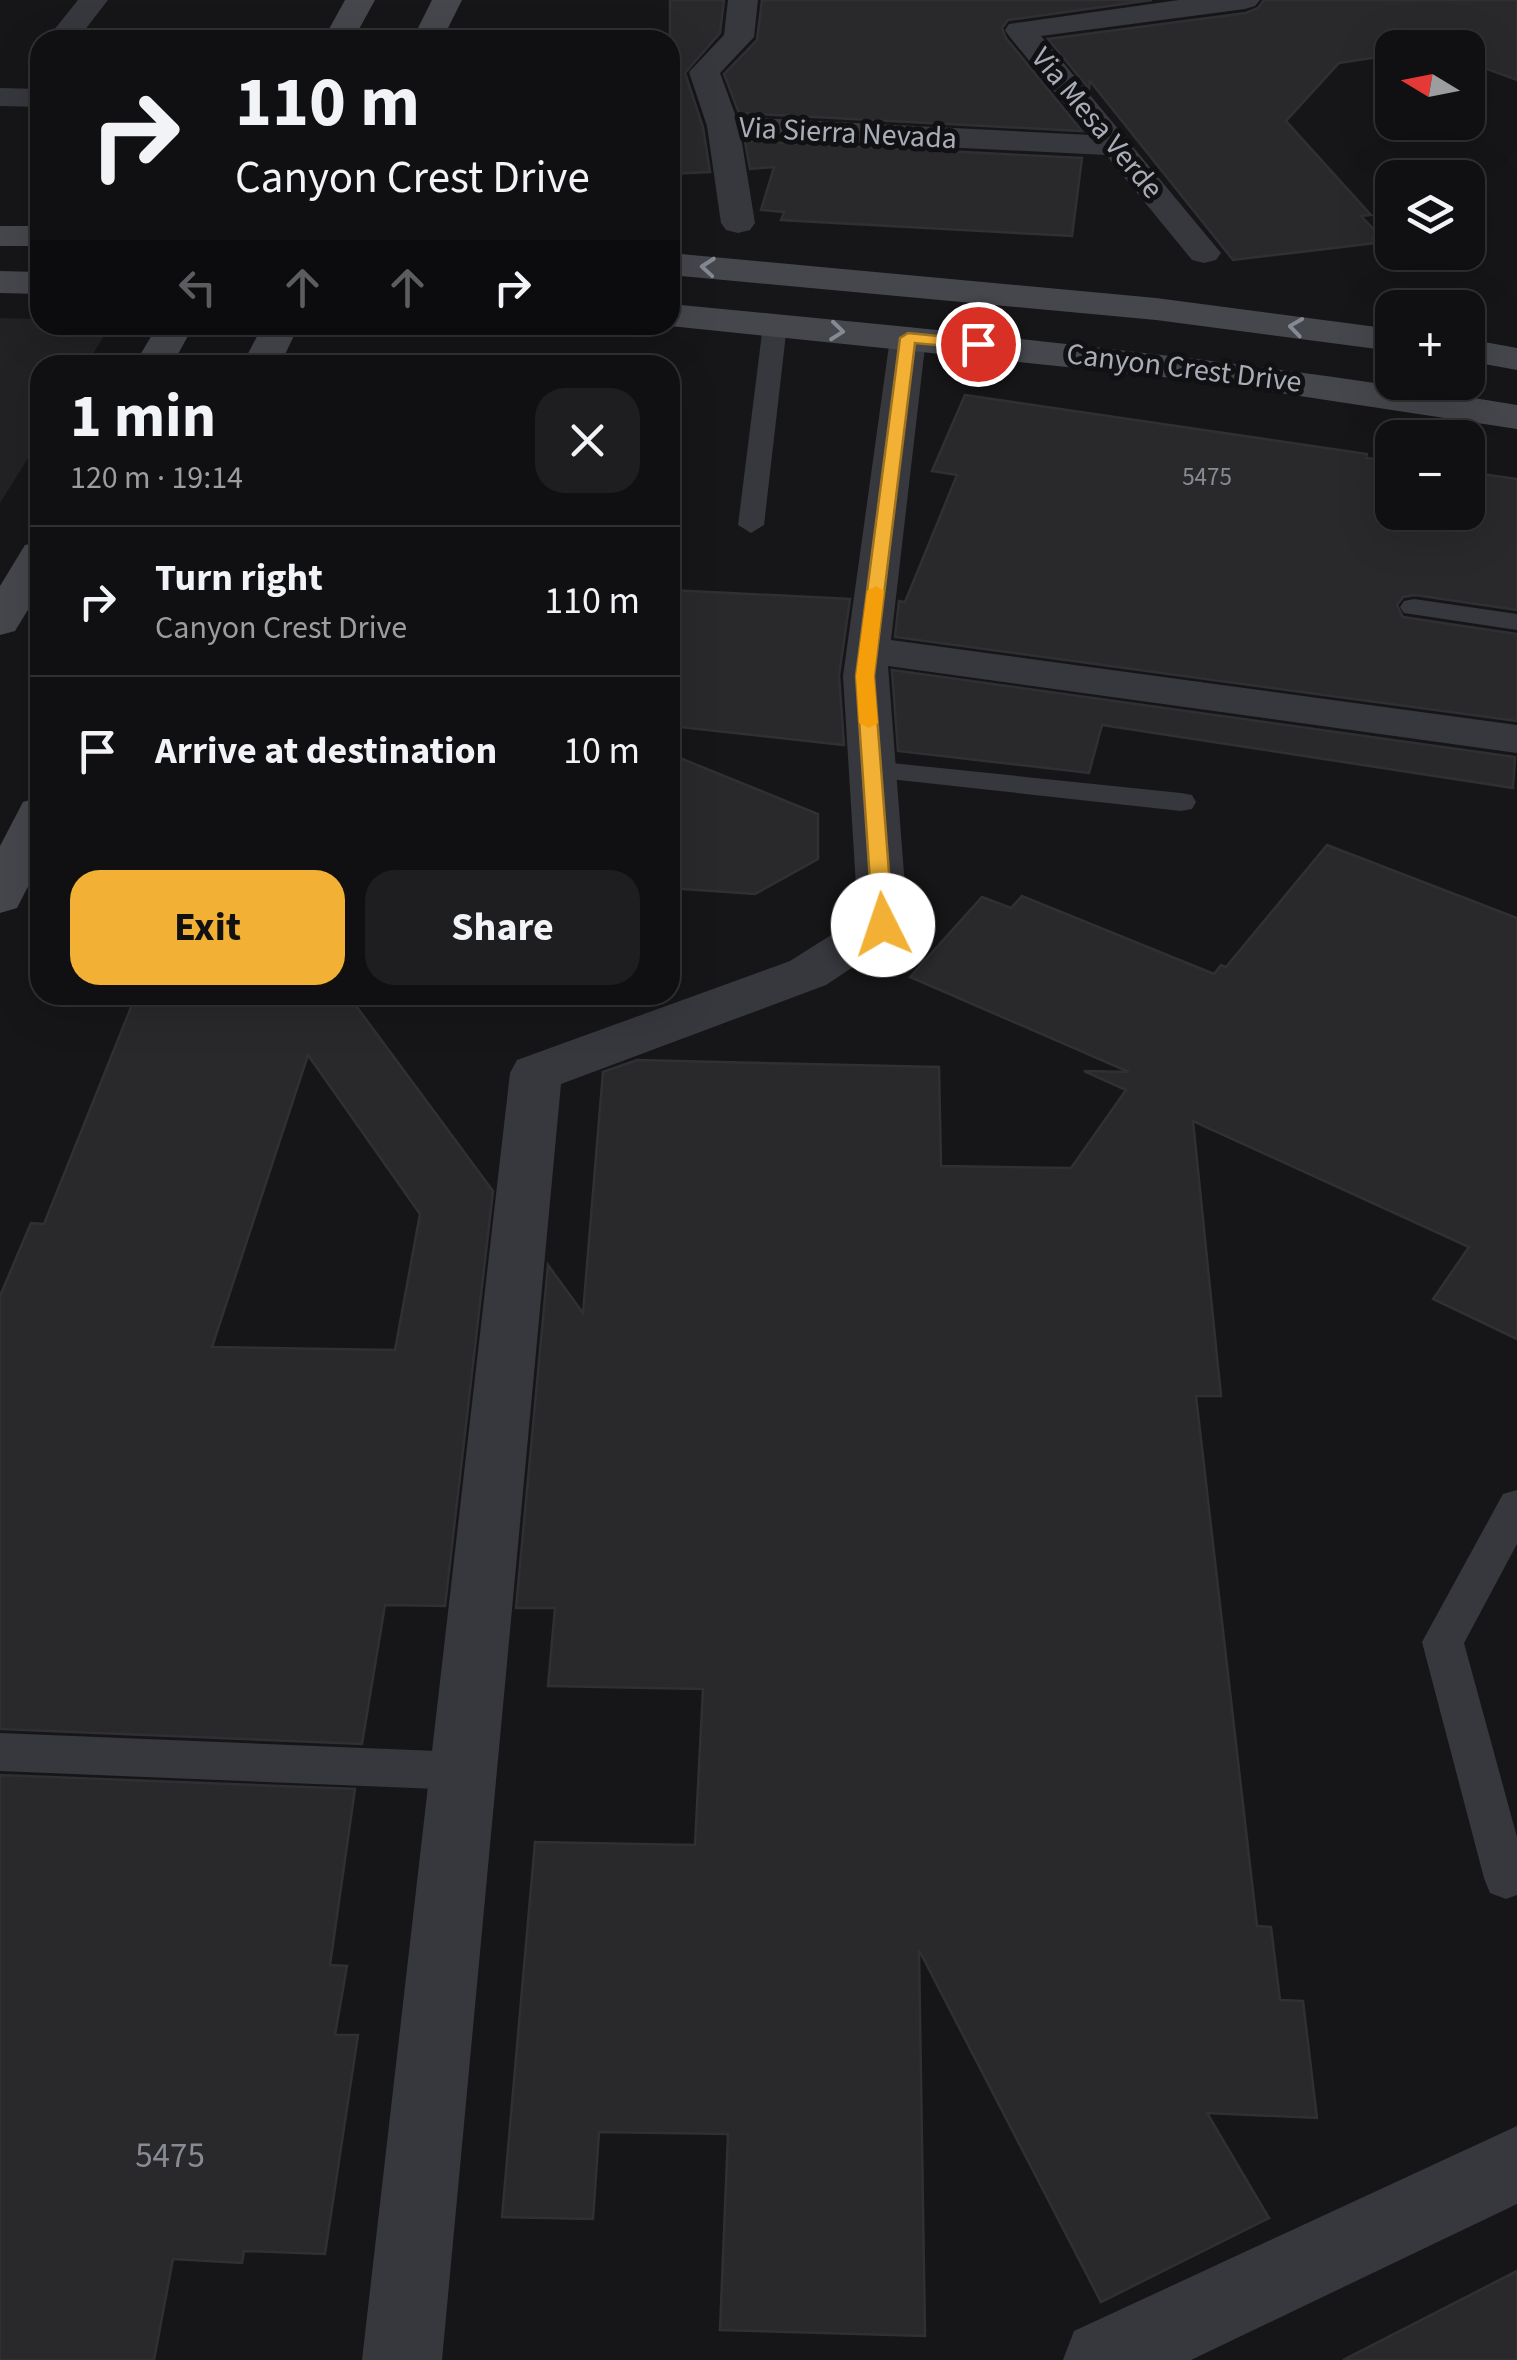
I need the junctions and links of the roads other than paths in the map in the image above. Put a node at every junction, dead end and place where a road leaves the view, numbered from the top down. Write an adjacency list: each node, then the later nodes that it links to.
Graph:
1 (93, 0): 6 (street)
2 (360, 0): 7 (main road)
3 (446, 0): 8 (main road)
4 (743, 0): 9 (street, Via Sierra Nevada)
5 (1244, 0): 10 (street, Via Mesa Verde)
6 (69, 30)
7 (344, 30)
8 (432, 30)
9 (723, 126): 10 (street, Via Sierra Nevada); 11 (street)
10 (1117, 146): 14 (street, Via Mesa Verde)
11 (738, 223)
12 (0, 236): 13 (main road)
13 (30, 236)
14 (1204, 253)
15 (680, 265): 21 (main road, Canyon Crest Drive, one-way to 15)
16 (0, 282): 17 (main road)
17 (30, 283)
18 (680, 316): 19 (main road, Canyon Crest Drive)
19 (775, 325): 20 (main road, Canyon Crest Drive, one-way to 20); 25 (lane)
20 (908, 338): 24 (main road, Canyon Crest Drive); 28 (street)
21 (1375, 338)
22 (1485, 353): 23 (main road)
23 (1517, 359)
24 (1517, 417)
25 (751, 525)
26 (1414, 607): 27 (lane)
27 (1517, 622)
28 (868, 650): 29 (street); 30 (street)
29 (1517, 739)
30 (872, 770): 31 (lane); 36 (street)
31 (1181, 802)
32 (30, 833): 33 (main road)
33 (0, 897)
34 (1517, 1506): 37 (lane)
35 (0, 1752): 36 (lane)
36 (462, 1771): 39 (street)
37 (1513, 1884)
38 (1517, 2164): 40 (street)
39 (402, 2360)
40 (1103, 2360)

